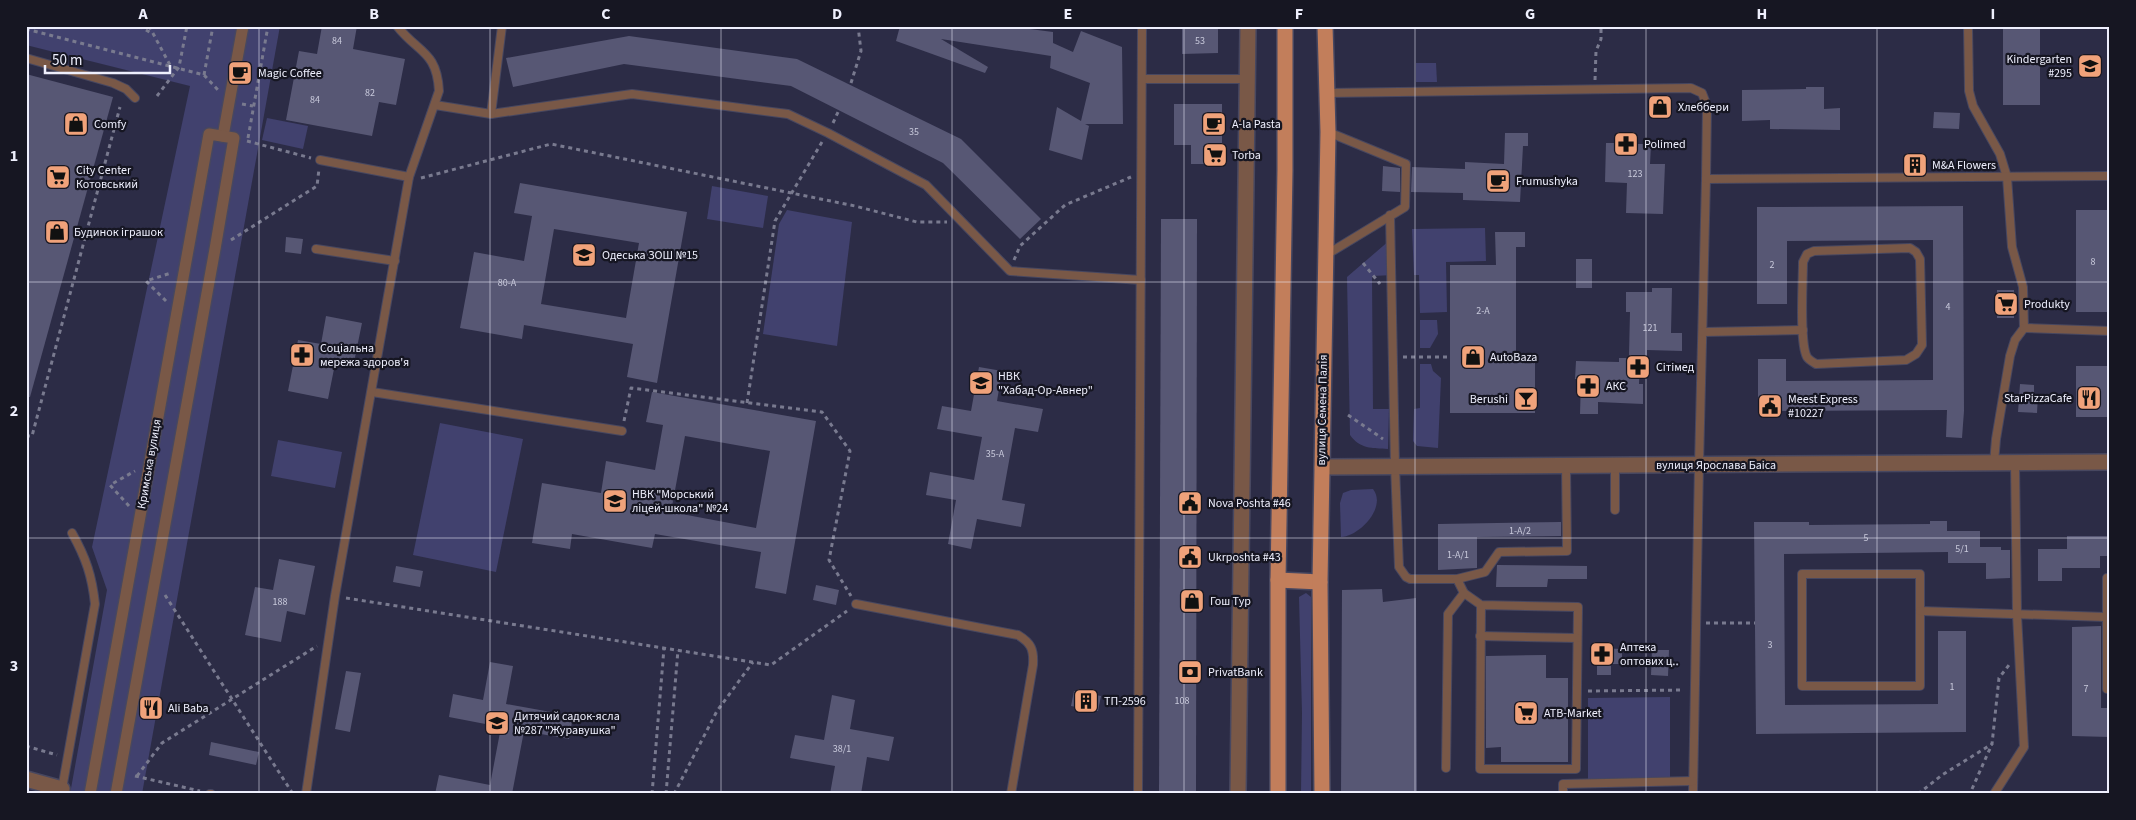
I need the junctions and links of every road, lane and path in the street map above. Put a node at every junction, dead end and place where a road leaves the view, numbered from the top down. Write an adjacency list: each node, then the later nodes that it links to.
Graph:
1 (139, 26): 17 (path)
2 (150, 26): 17 (path)
3 (187, 26): 20 (path)
4 (213, 26): 21 (path)
5 (243, 26): 29 (street)
6 (268, 26): 36 (path)
7 (397, 26): 30 (lane)
8 (502, 26): 32 (lane)
9 (858, 26): 24 (path)
10 (1142, 26): 22 (lane)
11 (1248, 26): 23 (street)
12 (1284, 26): 83 (main road)
13 (1325, 26): 26 (main road, вулиця Семена Палія)
14 (1601, 26): 25 (path)
15 (1968, 26): 42 (lane)
16 (26, 29): 19 (path)
17 (154, 34): 19 (path)
18 (26, 58): 28 (lane)
19 (170, 66): 20 (path)
20 (179, 67): 21 (path); 27 (path)
21 (204, 74): 29 (path)
22 (1142, 79): 23 (lane); 39 (lane)
23 (1247, 79): 125 (street)
24 (851, 83)
25 (1594, 89): 26 (lane); 43 (lane)
26 (1326, 93): 34 (main road, вулиця Семена Палія)
27 (157, 96)
28 (135, 98)
29 (230, 102): 35 (street)
30 (434, 105): 32 (lane); 41 (lane)
31 (120, 107): 66 (path)
32 (491, 114): 33 (lane)
33 (828, 132): 45 (path); 47 (lane)
34 (1328, 132): 46 (lane); 50 (main road, вулиця Семена Палія)
35 (223, 136): 49 (street, Кримська вулиця); 52 (street, Кримська вулиця)
36 (247, 141)
37 (258, 143): 38 (path)
38 (320, 160): 41 (lane)
39 (1141, 173): 53 (path); 54 (lane)
40 (2110, 176): 42 (lane)
41 (409, 177): 45 (path); 51 (lane)
42 (2008, 177): 43 (lane); 56 (lane)
43 (1706, 179): 59 (lane)
44 (317, 186): 49 (path)
45 (792, 193): 47 (path); 63 (path)
46 (1390, 215): 50 (lane); 61 (lane)
47 (962, 222): 53 (lane)
48 (316, 248): 51 (lane)
49 (216, 249): 80 (street, Кримська вулиця)
50 (1326, 255): 76 (main road, вулиця Семена Палія)
51 (395, 261): 62 (lane)
52 (185, 267): 55 (street, Кримська вулиця); 55 (path)
53 (1010, 270): 54 (lane)
54 (1141, 280): 124 (lane)
55 (177, 312): 69 (street, Кримська вулиця)
56 (2024, 328): 58 (lane); 70 (lane)
57 (1803, 330): 57 (lane); 59 (lane)
58 (2110, 330)
59 (1703, 332): 74 (lane)
60 (1450, 357): 61 (path)
61 (1394, 358): 67 (lane)
62 (372, 392): 65 (lane); 86 (lane)
63 (747, 403): 65 (path); 87 (path)
64 (1348, 416): 67 (path)
65 (622, 431)
66 (26, 436)
67 (1395, 447): 75 (lane)
68 (2110, 462): 71 (street, вулиця Ярослава Баіса)
69 (150, 463): 78 (street, Кримська вулиця); 78 (path)
70 (1994, 463): 71 (street, вулиця Ярослава Баіса); 74 (street, вулиця Ярослава Баіса)
71 (2015, 463): 90 (lane)
72 (1566, 465): 73 (street, вулиця Ярослава Баіса); 75 (street, вулиця Ярослава Баіса); 82 (lane)
73 (1615, 465): 74 (street, вулиця Ярослава Баіса); 77 (lane)
74 (1698, 465): 92 (lane)
75 (1395, 466): 76 (street, вулиця Ярослава Баіса); 82 (lane)
76 (1322, 467): 84 (main road, вулиця Семена Палія)
77 (1615, 510)
78 (140, 518): 115 (street, Кримська вулиця)
79 (72, 533): 107 (lane)
80 (154, 578): 104 (path); 109 (street, Кримська вулиця)
81 (2110, 578): 91 (lane)
82 (1457, 579): 85 (lane)
83 (1278, 580): 84 (main road); 126 (main road)
84 (1320, 582): 127 (main road, вулиця Семена Палія)
85 (1464, 593): 88 (lane); 108 (lane)
86 (335, 596): 95 (lane); 97 (path)
87 (856, 604): 100 (path); 123 (lane)
88 (1481, 605): 94 (lane); 96 (lane)
89 (1920, 611): 89 (lane); 90 (lane)
90 (2017, 614): 91 (lane); 99 (lane)
91 (2106, 617): 102 (lane)
92 (1696, 622): 93 (path); 101 (lane)
93 (1755, 623)
94 (1480, 636): 96 (lane); 103 (lane)
95 (329, 638): 104 (path); 119 (lane)
96 (1577, 638): 103 (lane)
97 (664, 648): 98 (path); 120 (path)
98 (678, 650): 100 (path); 121 (path)
99 (2019, 651): 105 (path); 131 (lane)
100 (753, 662): 122 (path)
101 (1695, 689): 103 (path); 112 (lane)
102 (2110, 689)
103 (1576, 691)
104 (232, 699): 110 (path); 118 (path)
105 (1992, 744): 113 (path); 130 (path)
106 (26, 746): 107 (path)
107 (67, 758): 114 (lane)
108 (1446, 768)
109 (119, 772): 110 (path); 116 (street, Кримська вулиця)
110 (137, 776): 117 (path)
111 (26, 779): 114 (street)
112 (1693, 781): 128 (lane); 129 (lane)
113 (1972, 789)
114 (62, 792)
115 (90, 794)
116 (116, 794)
117 (210, 794)
118 (293, 794)
119 (306, 794)
120 (652, 794)
121 (666, 794)
122 (674, 794)
123 (1011, 794)
124 (1138, 794)
125 (1238, 794)
126 (1278, 794)
127 (1322, 794)
128 (1563, 794)
129 (1693, 794)
130 (1918, 794)
131 (1994, 794)

